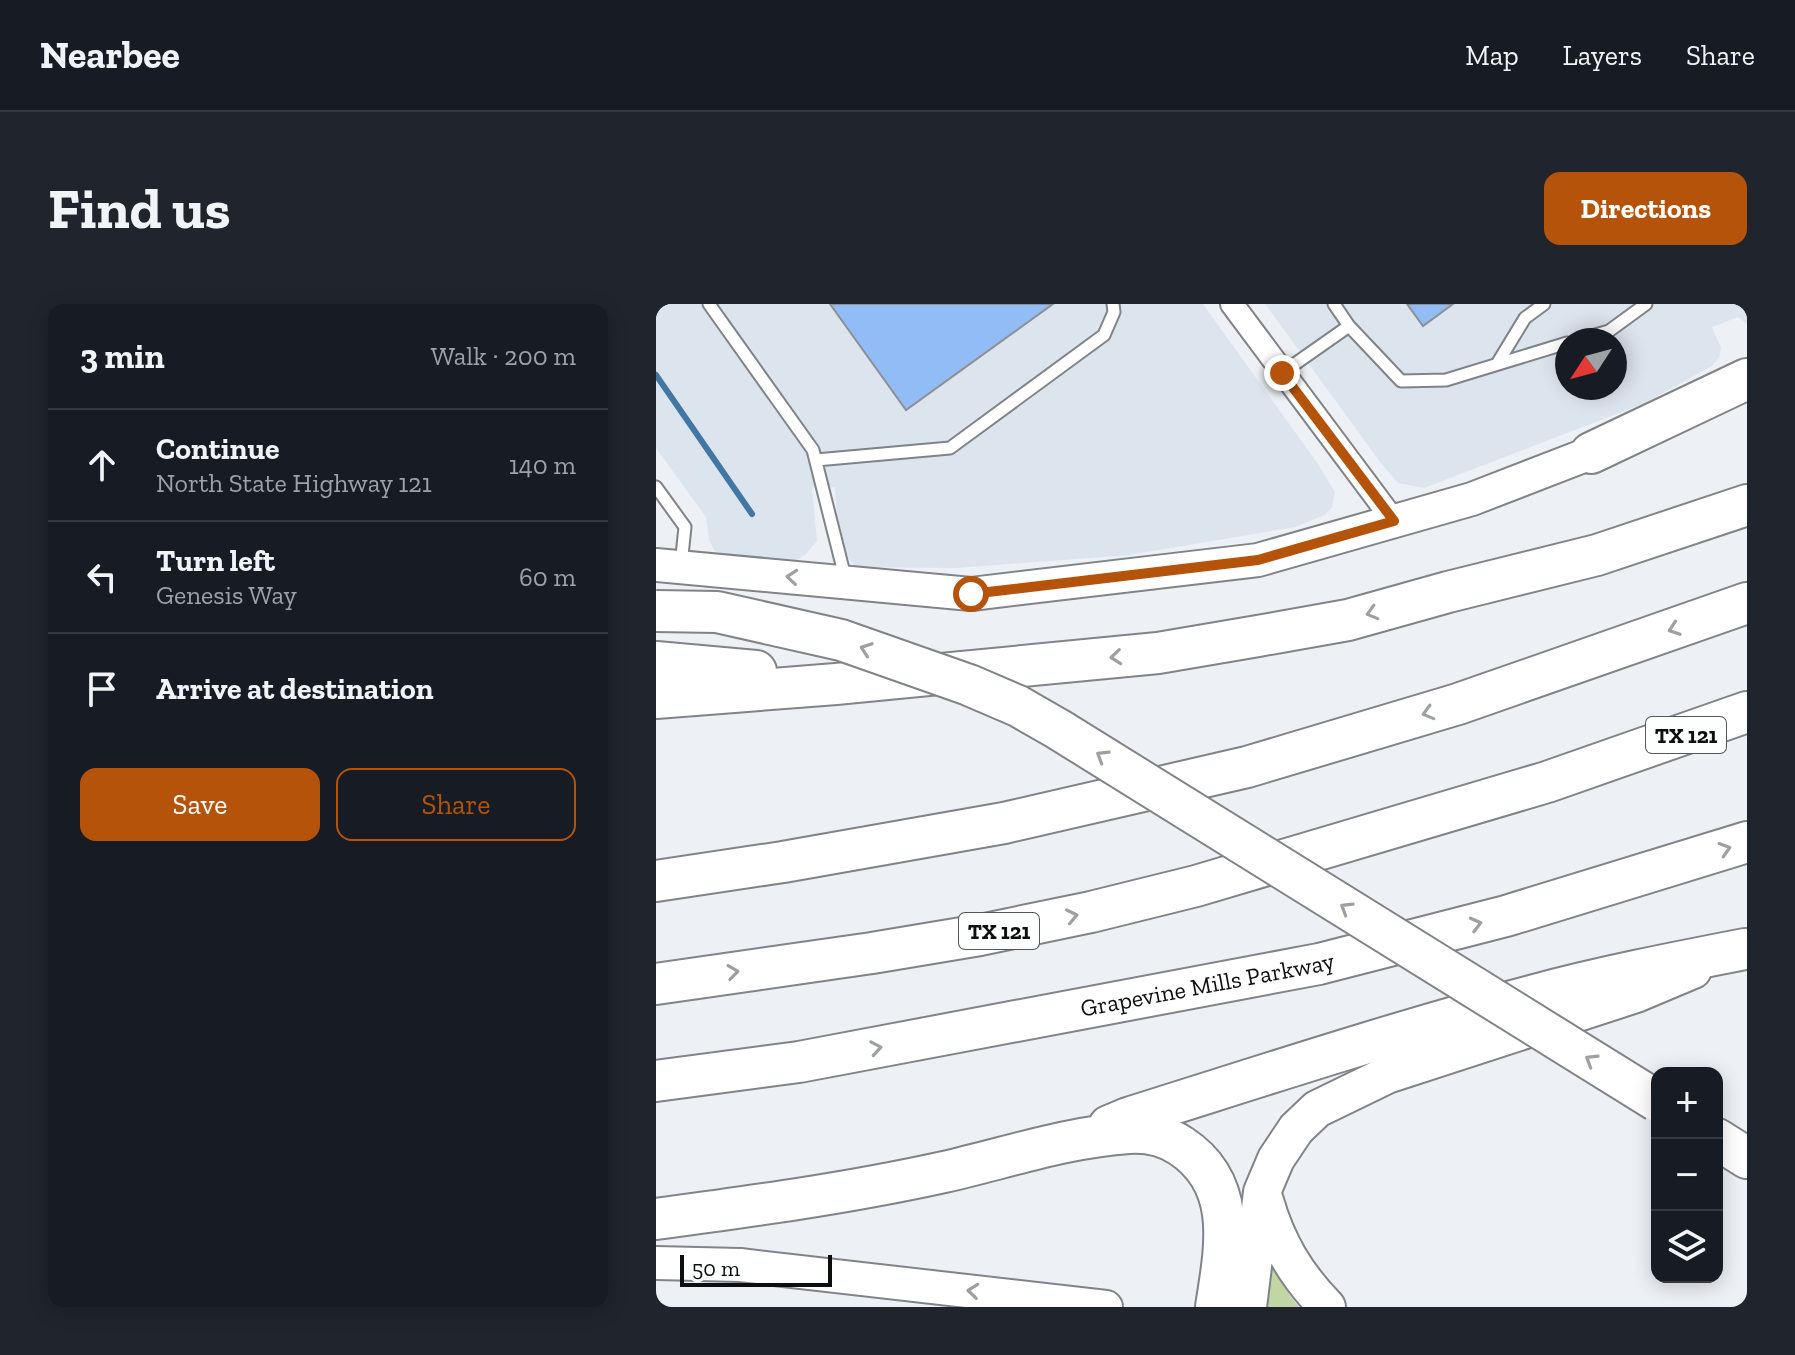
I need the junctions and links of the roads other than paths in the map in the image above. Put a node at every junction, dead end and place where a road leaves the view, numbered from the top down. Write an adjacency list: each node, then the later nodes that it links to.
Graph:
1 (709, 304): 15 (lane)
2 (1113, 304): 15 (lane)
3 (1232, 304): 12 (street)
4 (1334, 304): 7 (lane)
5 (1544, 304): 10 (lane)
6 (1646, 304): 8 (lane)
7 (1349, 326): 10 (lane); 12 (lane)
8 (1613, 328)
9 (1555, 347): 10 (lane)
10 (1497, 364)
11 (1747, 364): 14 (main road)
12 (1282, 373): 18 (street)
13 (1747, 379): 14 (highway)
14 (1591, 453): 18 (main road)
15 (816, 460): 20 (lane)
16 (656, 487): 19 (lane)
17 (1747, 505): 24 (highway, one-way to 24)
18 (1394, 521): 20 (main road)
19 (668, 566): 20 (main road, one-way to 19)
20 (846, 582)
21 (1747, 603): 30 (highway, one-way to 30)
22 (656, 611): 34 (highway, one-way to 22, bridge)
23 (656, 662): 24 (highway)
24 (868, 681): 25 (highway)
25 (656, 698)
26 (1747, 712): 28 (highway, TX 121)
27 (1747, 736): 28 (highway)
28 (1624, 757): 32 (highway, TX 121, one-way to 28)
29 (1747, 842): 33 (highway, Grapevine Mills Parkway, one-way to 29)
30 (656, 881)
31 (1746, 948): 35 (highway); 38 (main road)
32 (656, 984)
33 (656, 1081)
34 (1651, 1097)
35 (1075, 1139): 39 (highway); 42 (highway)
36 (1723, 1143): 37 (highway)
37 (1747, 1158)
38 (1262, 1192): 43 (main road); 44 (main road)
39 (656, 1219)
40 (656, 1263): 41 (main road, one-way to 40)
41 (1106, 1307)
42 (1216, 1307)
43 (1248, 1307)
44 (1327, 1307)

